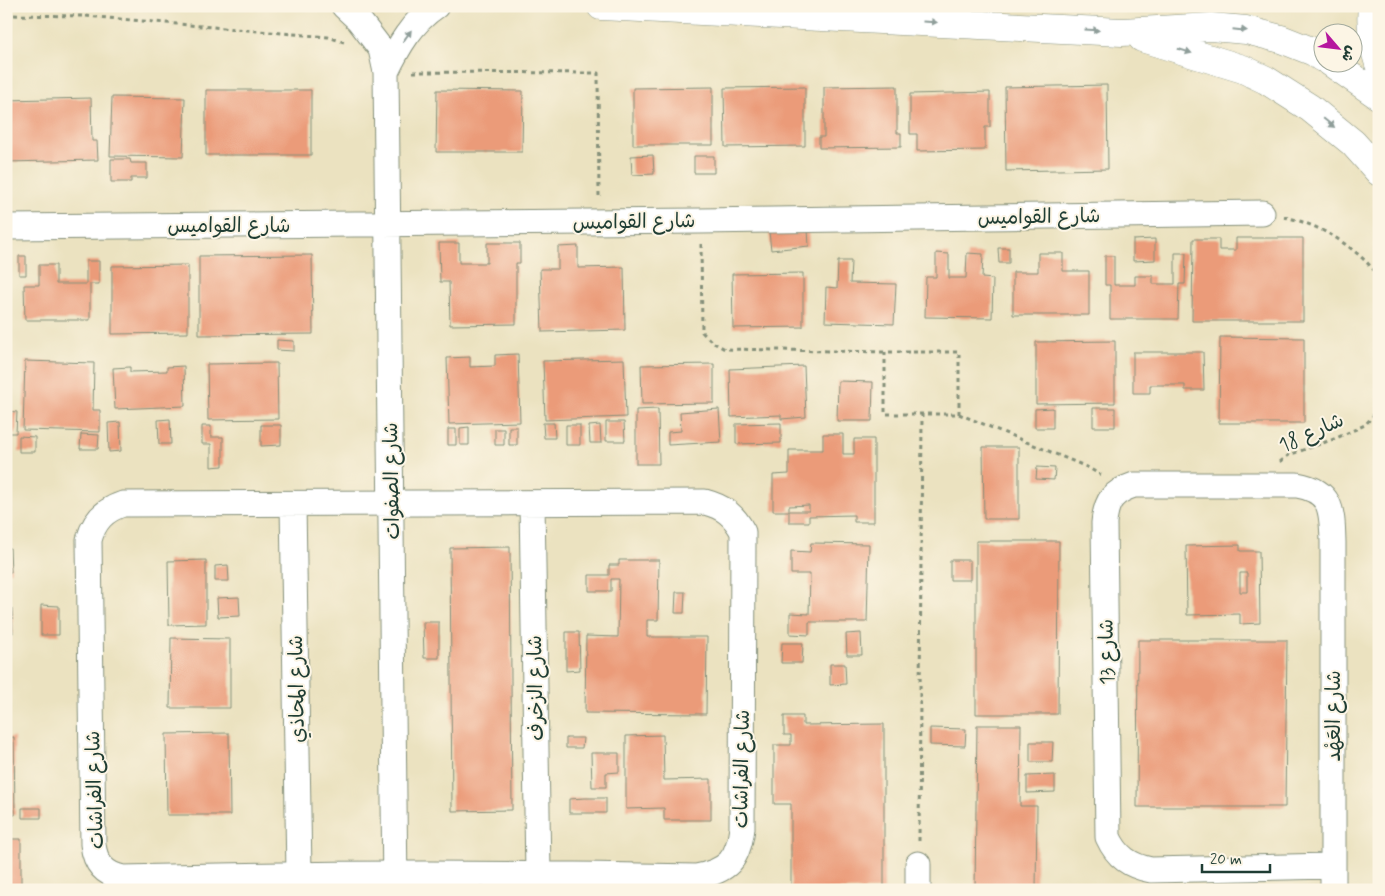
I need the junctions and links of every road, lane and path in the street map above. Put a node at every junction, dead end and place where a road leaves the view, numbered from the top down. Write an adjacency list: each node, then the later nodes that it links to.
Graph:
1 (344, 6): 8 (street, شارع الصفوات)
2 (436, 6): 8 (street, شارع الصفوات, one-way to 2)
3 (601, 6): 5 (main road, one-way to 5)
4 (1372, 6): 7 (main road)
5 (1122, 32): 6 (main road, one-way to 6); 11 (main road, one-way to 11)
6 (1312, 51)
7 (1379, 64)
8 (386, 72): 14 (street, شارع الصفوات)
9 (1344, 72): 10 (main road)
10 (1379, 96)
11 (1379, 172)
12 (1262, 213): 13 (street, شارع القواميس); 16 (path)
13 (700, 221): 14 (street, شارع القواميس); 17 (path)
14 (388, 223): 15 (street, شارع القواميس); 25 (street, شارع الصفوات)
15 (6, 227)
16 (1379, 276)
17 (885, 352): 19 (path); 20 (path)
18 (1379, 409): 21 (path, شارع 18)
19 (922, 414): 20 (path); 26 (path)
20 (959, 414): 22 (path)
21 (1257, 485): 22 (street); 29 (street, شارع العَهْد)
22 (1121, 489): 29 (street, شارع 13)
23 (532, 502): 25 (street, شارع الفراشات); 28 (street, شارع الزخرف); 28 (street, شارع الفراشات)
24 (293, 504): 25 (street, شارع الفراشات); 27 (street, شارع المحاذي); 27 (street, شارع الفراشات)
25 (392, 504): 30 (street, شارع الصفوات)
26 (918, 864): 31 (street)
27 (299, 874): 30 (street, شارع الفراشات)
28 (538, 874): 30 (street, شارع الفراشات)
29 (1333, 878)
30 (395, 882)
31 (918, 890)

